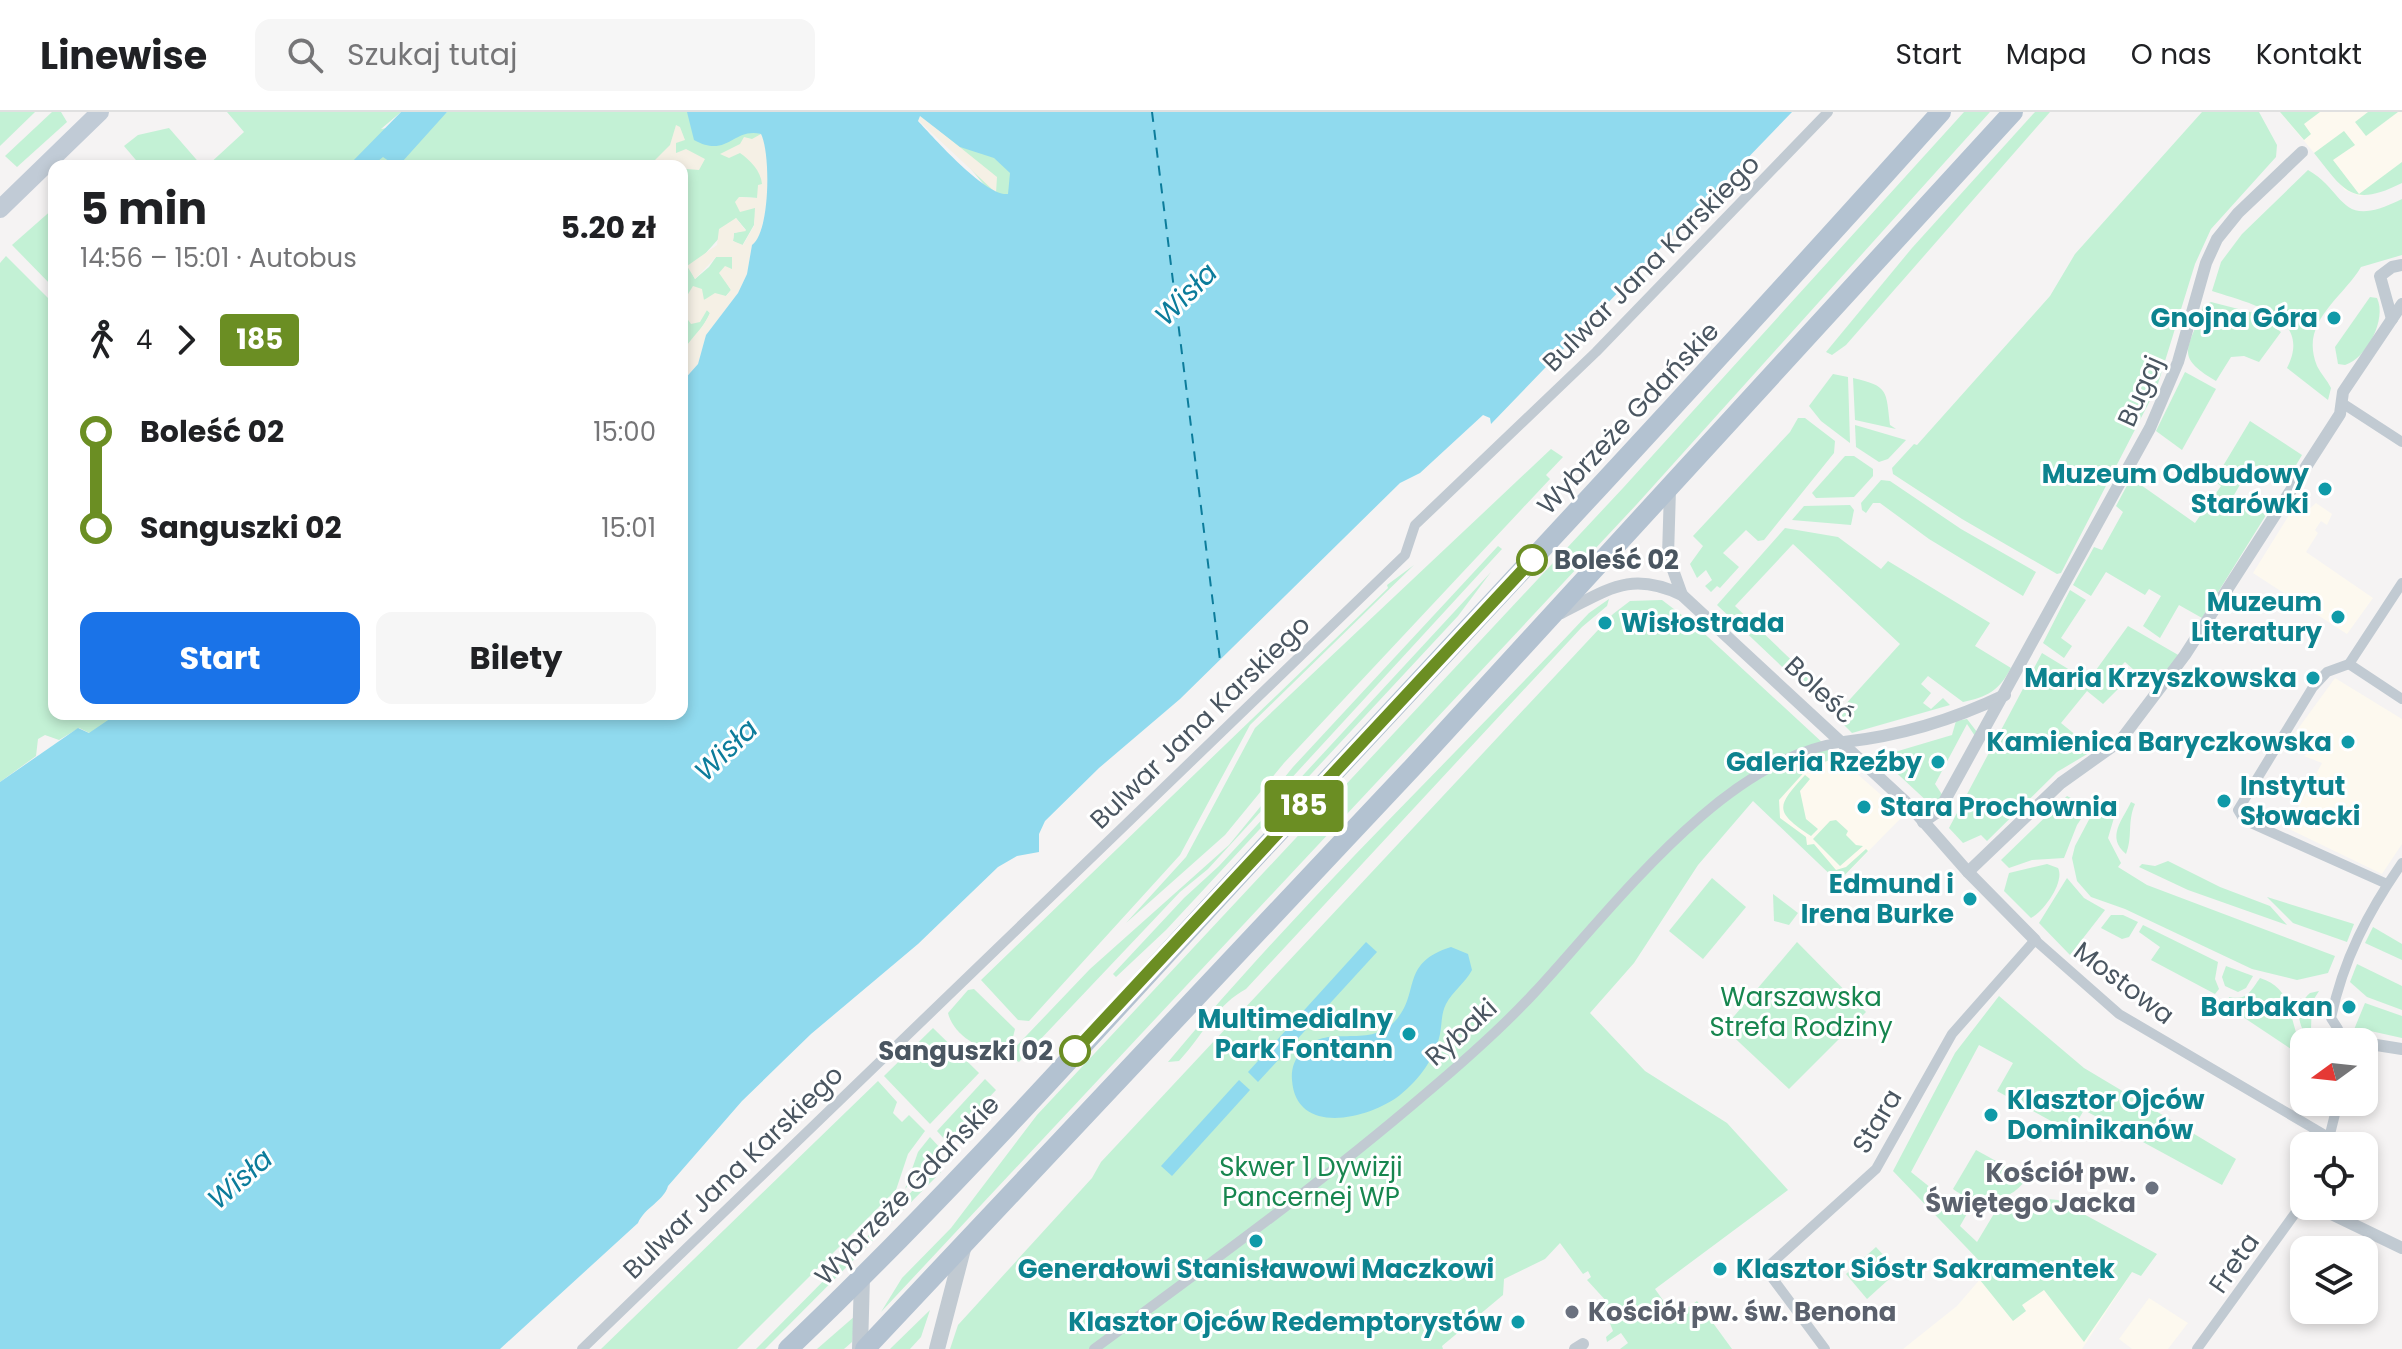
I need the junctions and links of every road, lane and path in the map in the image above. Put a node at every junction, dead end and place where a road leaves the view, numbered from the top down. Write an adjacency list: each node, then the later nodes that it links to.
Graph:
1 (100, 112): 6 (main road)
2 (1828, 112): 36 (street, Bulwar Jana Karskiego)
3 (1941, 112): 35 (main road, Wybrzeże Gdańskie)
4 (2013, 112): 14 (main road)
5 (2302, 152): 19 (street, Bugaj)
6 (51, 160)
7 (48, 162): 8 (main road)
8 (0, 209)
9 (2402, 265): 11 (street)
10 (2402, 304): 11 (street)
11 (2392, 319): 12 (street)
12 (2342, 403): 13 (street); 24 (street)
13 (2402, 442)
14 (1670, 489): 16 (street, Boleść); 17 (main road)
15 (2402, 583): 18 (street)
16 (1682, 595): 17 (street, Boleść); 21 (street, Boleść)
17 (1551, 618): 34 (main road)
18 (2349, 664): 20 (street); 25 (street)
19 (2005, 695): 21 (street); 22 (street, Bugaj)
20 (2402, 699)
21 (1844, 742): 22 (street, Boleść); 40 (street, Rybaki)
22 (1923, 822): 24 (street, Mostowa)
23 (2402, 863): 25 (street)
24 (1968, 872): 26 (street, Mostowa)
25 (2387, 884): 27 (street)
26 (2035, 940): 30 (street, Mostowa); 41 (street, Stara)
27 (2337, 1028)
28 (2378, 1045): 29 (street)
29 (2402, 1049)
30 (2312, 1132)
31 (2290, 1220): 42 (street, Freta)
32 (2344, 1220): 33 (street)
33 (2402, 1248)
34 (963, 1249): 38 (main road); 39 (street)
35 (862, 1276): 37 (main road, Wybrzeże Gdańskie); 38 (street)
36 (582, 1349)
37 (788, 1349)
38 (862, 1349)
39 (937, 1349)
40 (1094, 1349)
41 (1825, 1349)
42 (2197, 1349)

